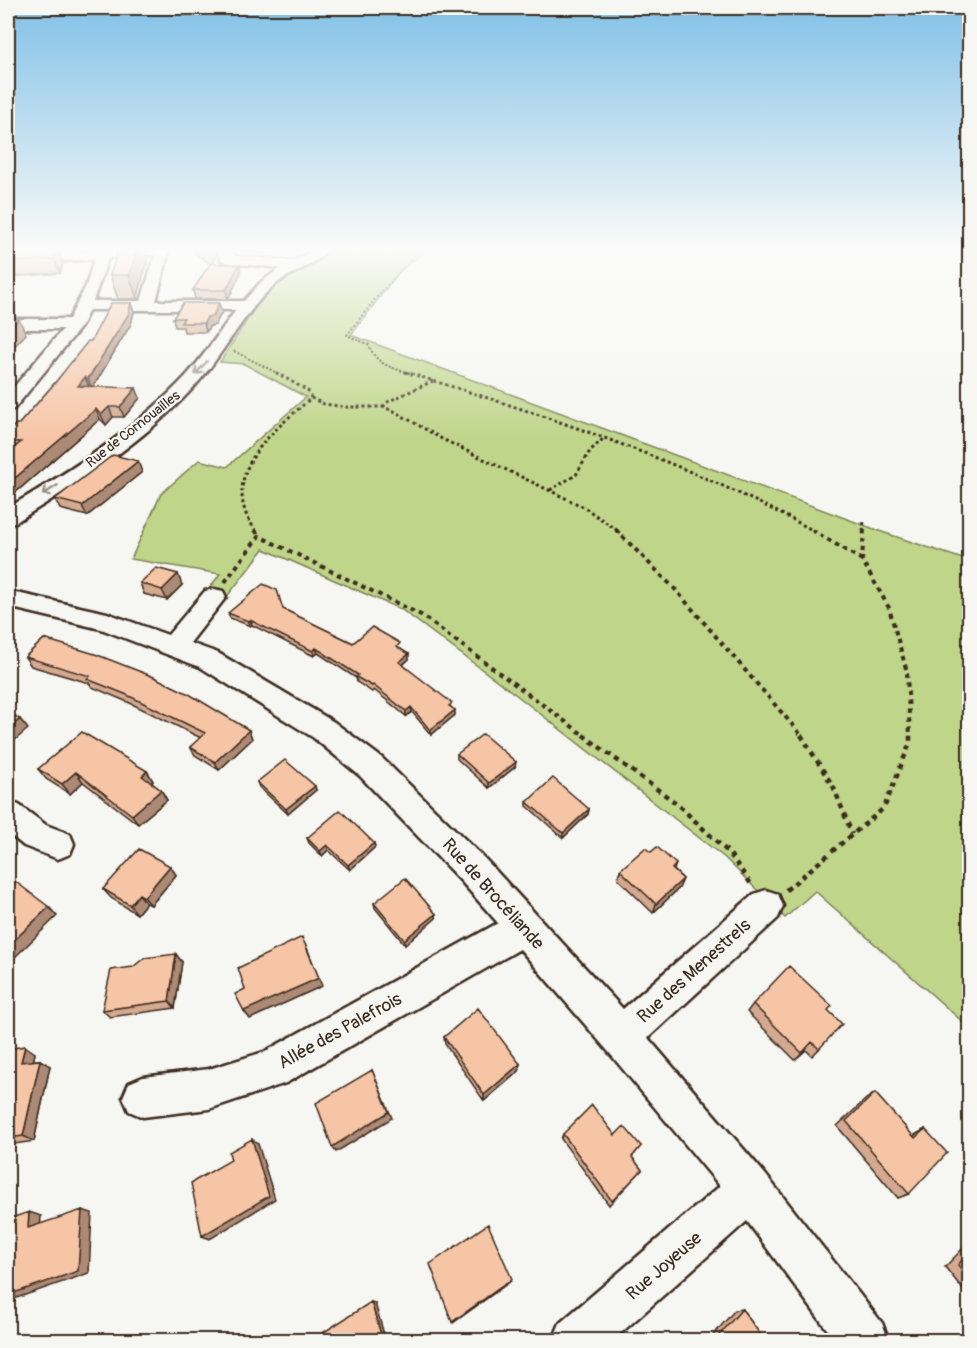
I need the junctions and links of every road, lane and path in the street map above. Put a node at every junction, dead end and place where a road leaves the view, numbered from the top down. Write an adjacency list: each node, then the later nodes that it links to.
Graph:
1 (79, 314): 5 (street)
2 (241, 314): 6 (street, Rue de Cornouailles)
3 (363, 314): 7 (path)
4 (8, 324): 5 (street)
5 (75, 324): 8 (street)
6 (217, 350): 9 (path); 14 (street, Rue de Cornouailles, one-way to 14)
7 (434, 380): 11 (path); 12 (path)
8 (14, 391): 10 (street)
9 (311, 398): 11 (path); 16 (path)
10 (8, 405)
11 (383, 407): 13 (path)
12 (604, 438): 13 (path); 17 (path)
13 (550, 490): 22 (path)
14 (8, 517)
15 (864, 521): 17 (path)
16 (259, 536): 18 (path); 24 (path)
17 (862, 560): 22 (path)
18 (214, 597): 20 (street)
19 (8, 600): 20 (street, Rue de Brocéliande)
20 (174, 645): 25 (street, Rue de Brocéliande)
21 (8, 815): 23 (street)
22 (852, 834): 24 (path)
23 (58, 844)
24 (766, 906): 26 (street, Rue des Menestrels)
25 (524, 928): 26 (street, Rue de Brocéliande); 27 (street, Allée des Palefrois)
26 (621, 1036): 28 (street, Rue de Brocéliande)
27 (143, 1096)
28 (750, 1189): 29 (street, Rue Joyeuse); 30 (street, Rue de Brocéliande)
29 (577, 1341)
30 (865, 1341)

